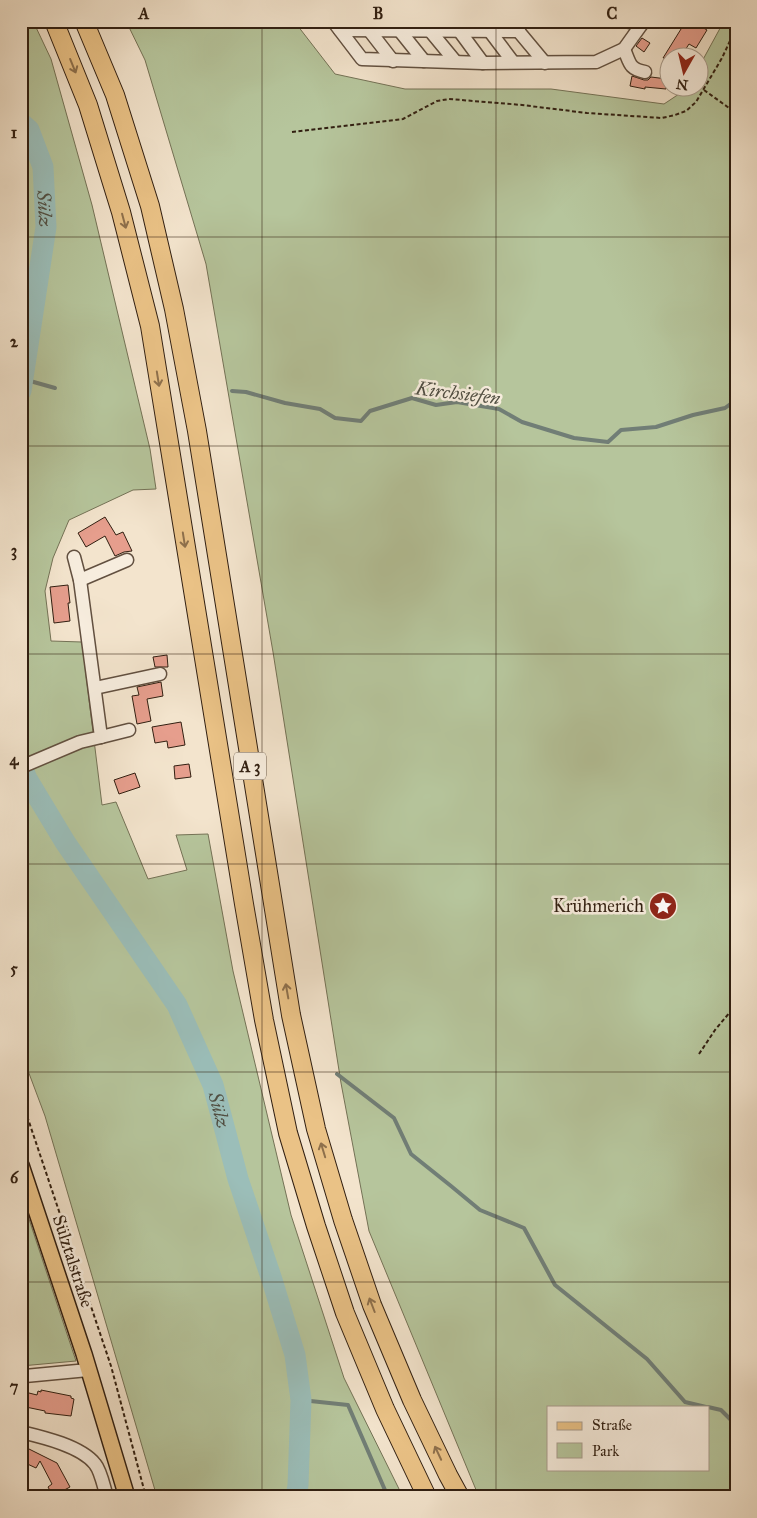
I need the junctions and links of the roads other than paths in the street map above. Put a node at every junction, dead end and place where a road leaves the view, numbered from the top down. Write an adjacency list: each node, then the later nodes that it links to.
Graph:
1 (54, 21): 35 (highway, A 3, one-way to 35)
2 (84, 21): 36 (highway, A 3, one-way to 2)
3 (510, 21): 12 (street)
4 (625, 21): 5 (street)
5 (643, 23): 13 (street)
6 (336, 26): 7 (street); 14 (street)
7 (365, 26): 8 (street); 14 (street)
8 (395, 26): 9 (street); 15 (street)
9 (426, 26): 10 (street); 16 (street)
10 (456, 26): 11 (street); 17 (street)
11 (485, 26): 12 (street); 18 (street)
12 (519, 31): 19 (street)
13 (624, 49): 19 (street); 20 (street)
14 (394, 61): 15 (street)
15 (424, 61): 16 (street)
16 (454, 61): 17 (street)
17 (483, 62): 18 (street)
18 (513, 62): 19 (street)
19 (545, 63)
20 (645, 72)
21 (74, 557): 23 (street)
22 (127, 560): 23 (street)
23 (80, 580): 25 (street)
24 (160, 674): 25 (street)
25 (95, 688): 27 (street)
26 (129, 730): 27 (street)
27 (101, 737): 28 (street)
28 (21, 767)
29 (21, 1165): 30 (main road, Sülztalstraße)
30 (88, 1370): 31 (street); 34 (main road, Sülztalstraße)
31 (21, 1375)
32 (21, 1432): 33 (street)
33 (107, 1497)
34 (127, 1497)
35 (427, 1497)
36 (460, 1497)

